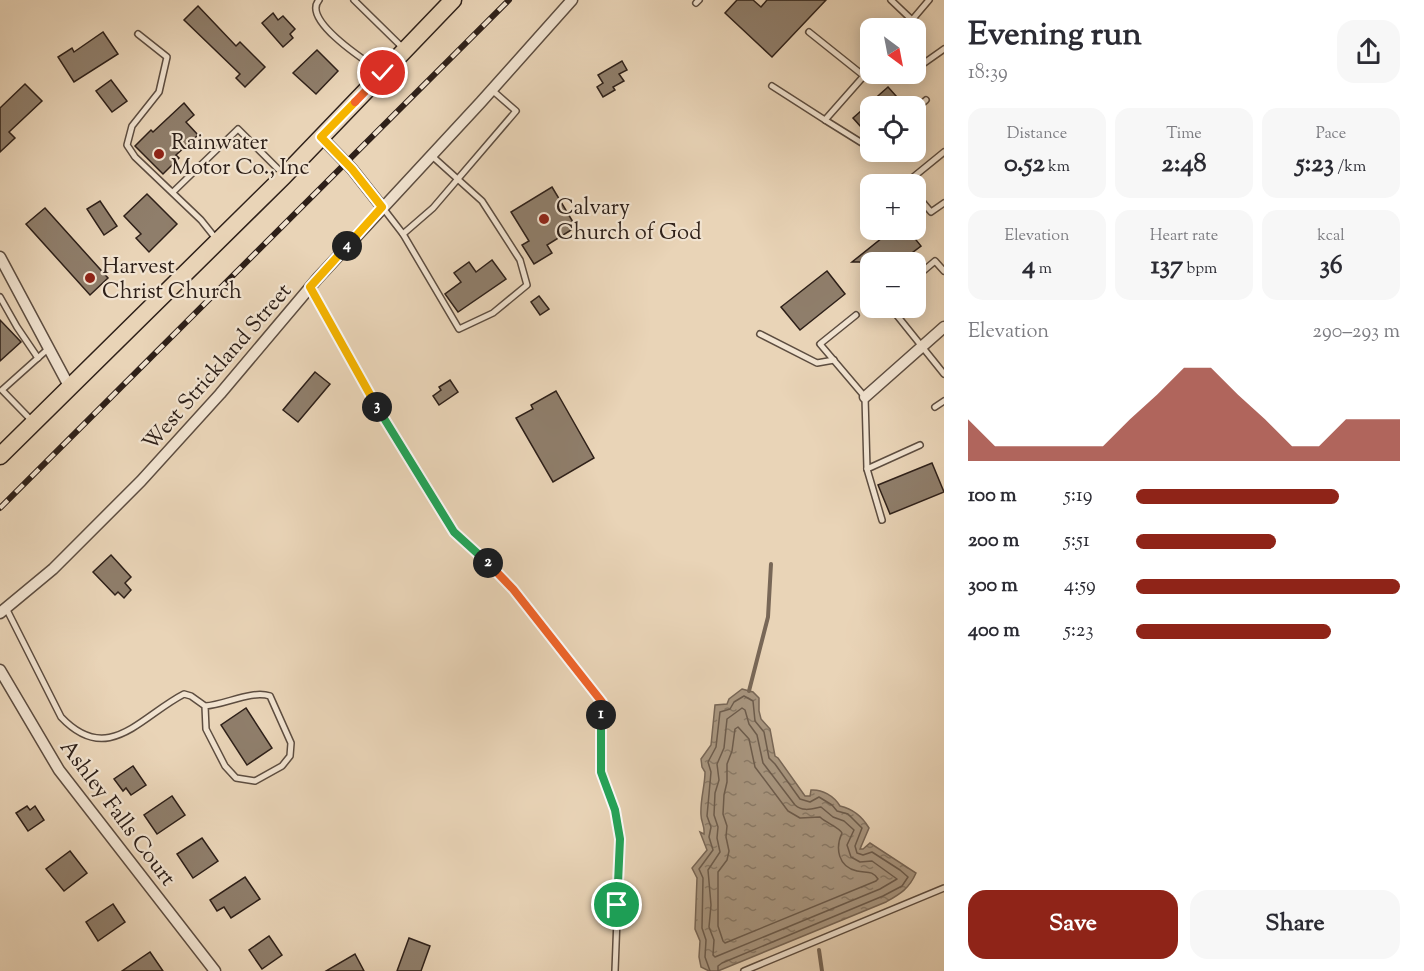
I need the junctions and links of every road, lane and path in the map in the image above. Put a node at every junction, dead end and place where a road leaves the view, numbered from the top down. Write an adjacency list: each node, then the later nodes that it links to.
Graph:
1 (318, 0): 14 (lane)
2 (354, 0): 11 (lane)
3 (453, 0): 11 (main road)
4 (572, 0): 18 (street, West Strickland Street)
5 (891, 0): 7 (lane)
6 (929, 0): 8 (lane)
7 (910, 18)
8 (914, 18)
9 (809, 32): 15 (lane)
10 (138, 34): 27 (lane)
11 (405, 50): 14 (main road)
12 (944, 50): 13 (lane)
13 (926, 63)
14 (383, 73): 20 (main road)
15 (860, 73)
16 (860, 81): 19 (lane)
17 (772, 86): 19 (lane)
18 (492, 90): 23 (street, West Strickland Street); 26 (lane)
19 (825, 120): 21 (lane)
20 (321, 137): 25 (main road); 30 (street)
21 (860, 142)
22 (944, 152): 24 (lane)
23 (432, 156): 26 (lane); 30 (street, West Strickland Street)
24 (917, 174)
25 (284, 176): 27 (lane); 32 (main road)
26 (458, 181): 31 (lane); 31 (lane)
27 (174, 192): 32 (lane)
28 (944, 203): 29 (lane)
29 (926, 206)
30 (382, 207): 31 (lane); 36 (street, West Strickland Street)
31 (403, 234)
32 (218, 241): 47 (main road)
33 (0, 257): 43 (street)
34 (926, 269): 35 (lane)
35 (944, 272)
36 (310, 287): 57 (street, West Strickland Street); 62 (lane)
37 (0, 297): 44 (lane)
38 (856, 315): 45 (lane)
39 (899, 318): 42 (lane)
40 (944, 327): 42 (street)
41 (760, 334): 45 (lane)
42 (923, 346): 46 (lane); 49 (street)
43 (49, 348): 44 (lane); 47 (street)
44 (38, 358): 48 (lane)
45 (834, 360): 49 (lane)
46 (944, 374)
47 (70, 388): 52 (main road)
48 (1, 390): 52 (lane)
49 (865, 397): 55 (lane)
50 (944, 401): 51 (lane)
51 (935, 407)
52 (34, 423): 54 (main road)
53 (920, 445): 55 (lane)
54 (0, 456)
55 (867, 469): 56 (lane)
56 (882, 520)
57 (3, 611): 59 (lane)
58 (0, 670): 61 (street, Ashley Falls Court)
59 (205, 706): 59 (lane)
60 (944, 888): 63 (lane)
61 (215, 971)
62 (615, 971)
63 (744, 971)

